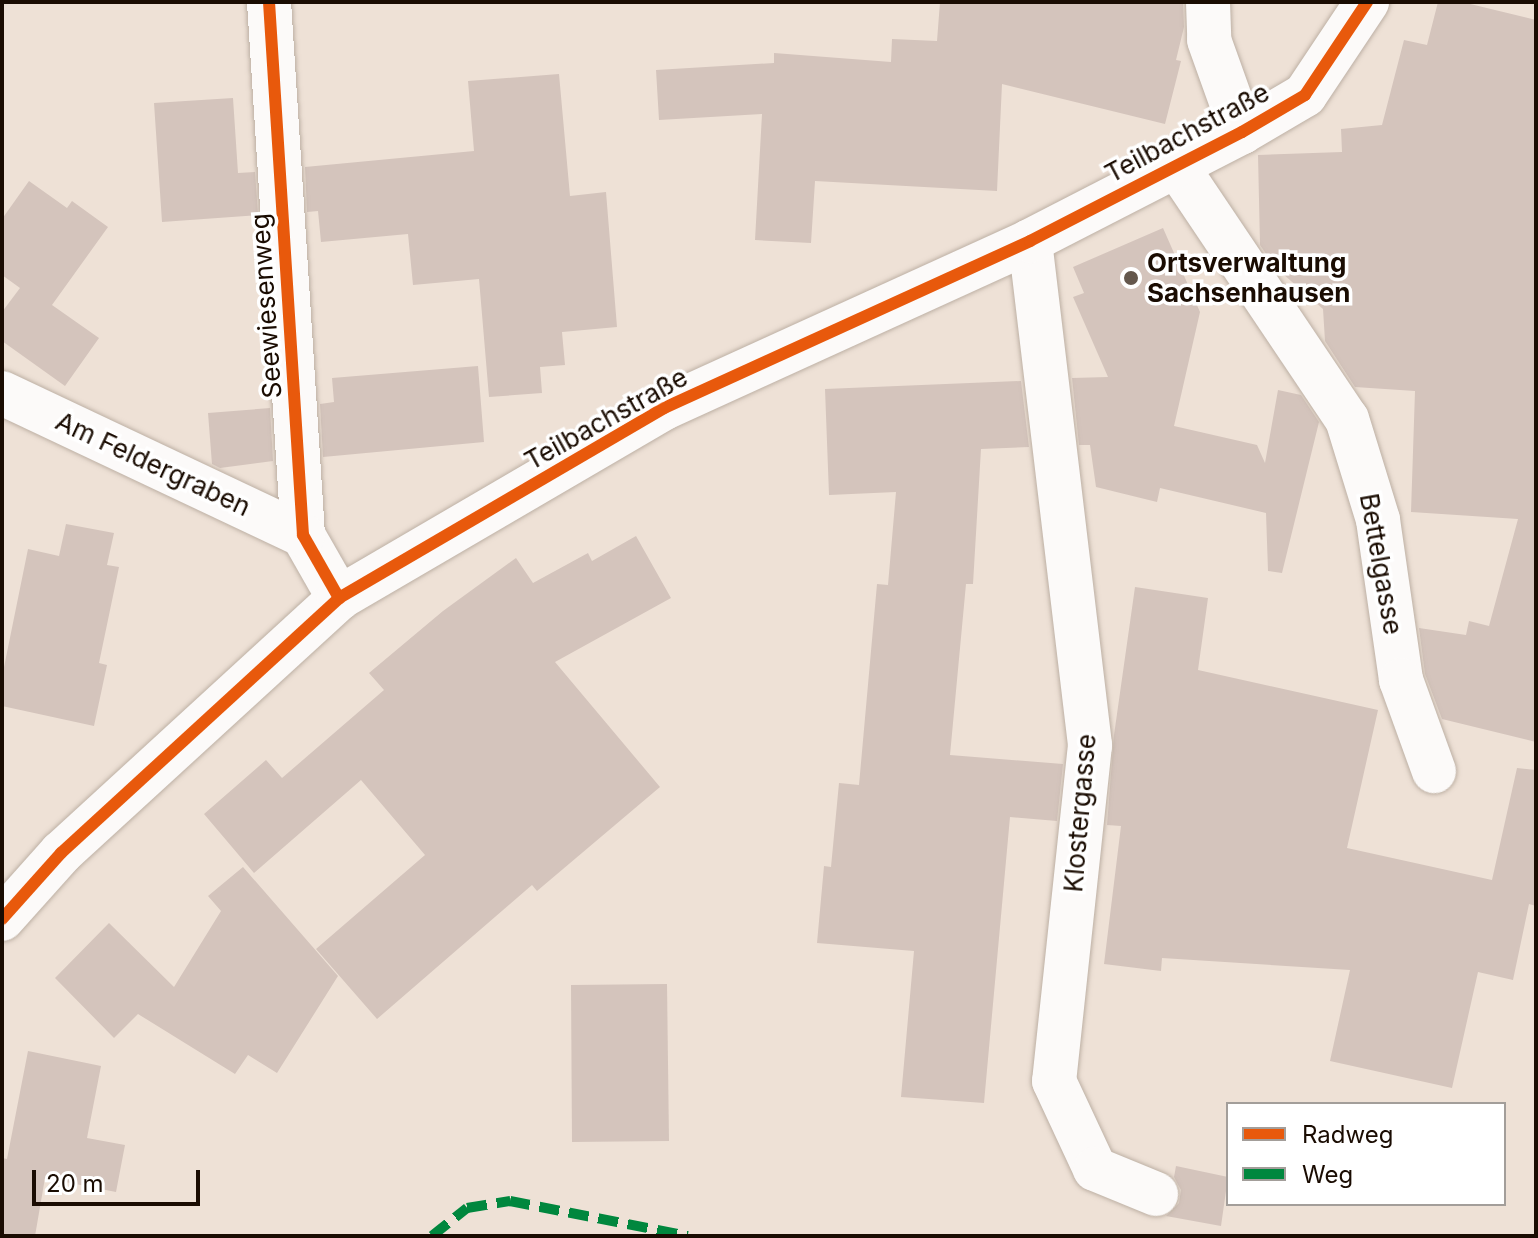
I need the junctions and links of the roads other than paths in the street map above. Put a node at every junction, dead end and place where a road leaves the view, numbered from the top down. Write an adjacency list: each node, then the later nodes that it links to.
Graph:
1 (269, 2): 8 (street, Seewiesenweg)
2 (1208, 2): 4 (street)
3 (1367, 2): 4 (street, Teilbachstraße)
4 (1242, 132): 5 (street, Teilbachstraße)
5 (1176, 165): 6 (street, Teilbachstraße); 10 (street, Bettelgasse)
6 (1030, 241): 9 (street, Teilbachstraße); 12 (street, Klostergasse)
7 (2, 393): 8 (street, Am Feldergraben)
8 (303, 535): 9 (street, Seewiesenweg)
9 (339, 598): 11 (street, Teilbachstraße)
10 (1434, 771)
11 (2, 919)
12 (1156, 1194)

